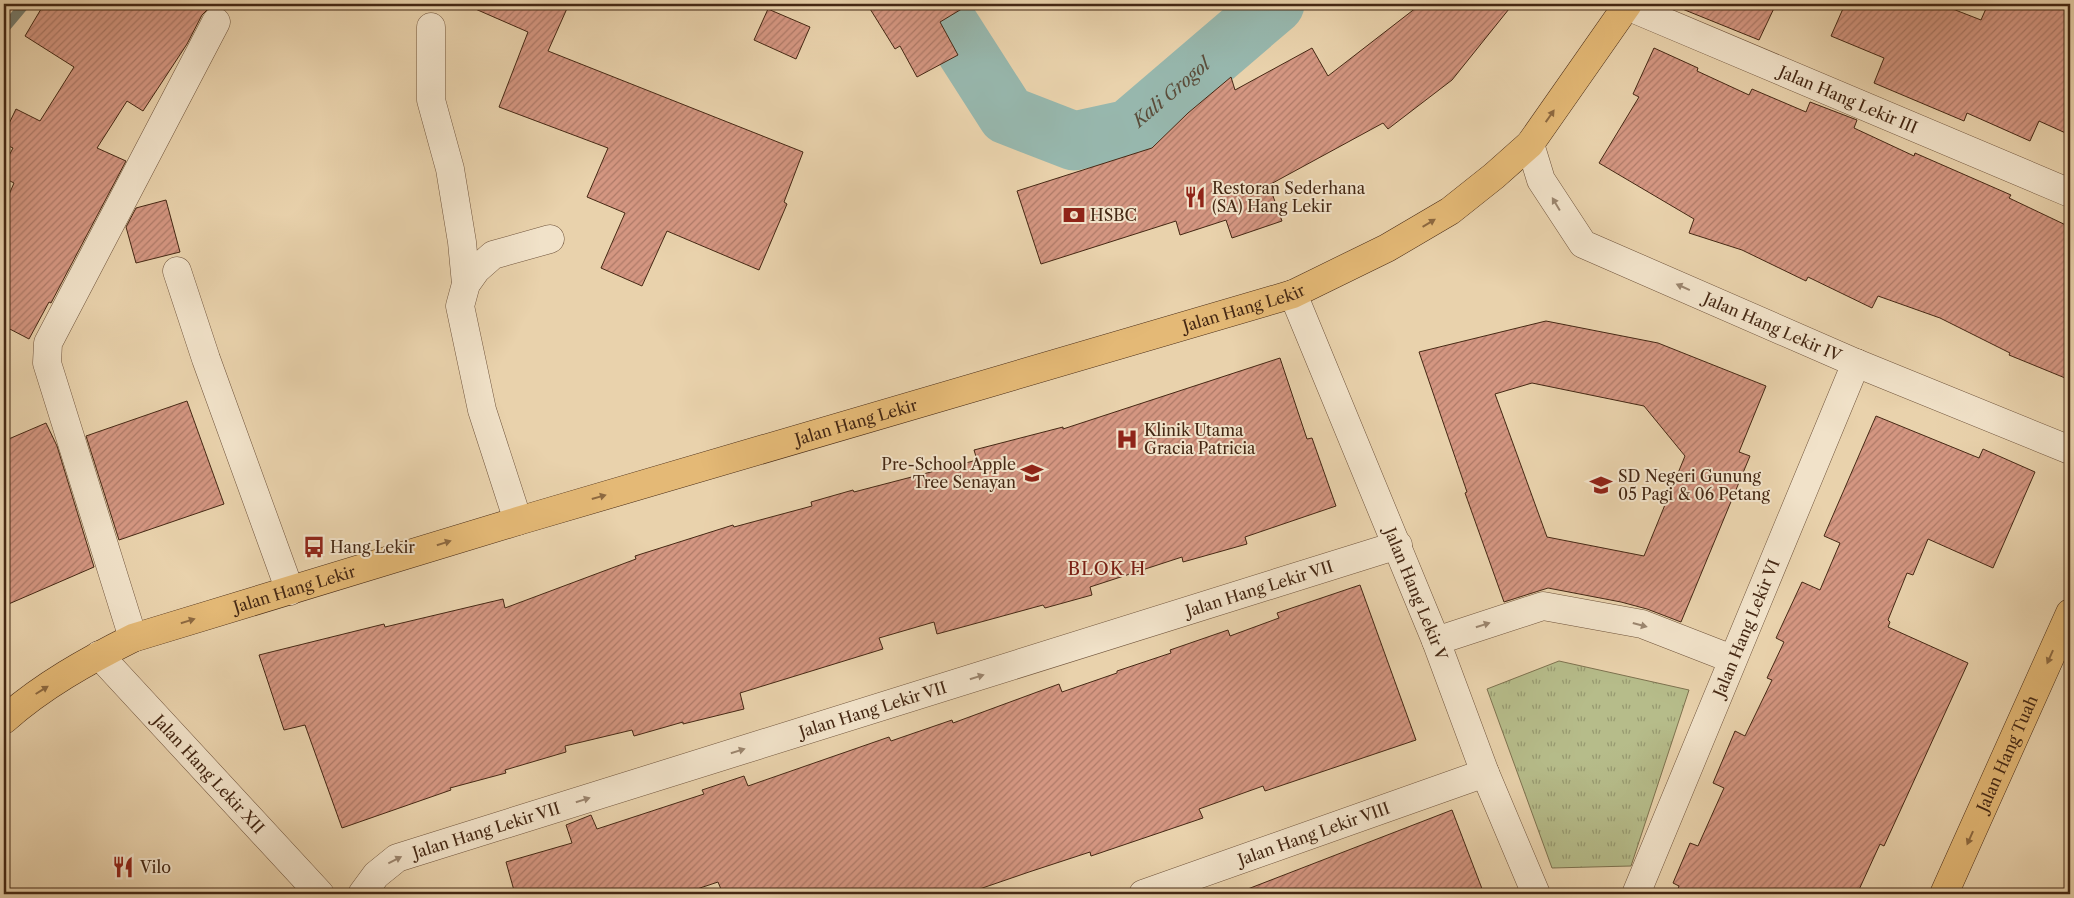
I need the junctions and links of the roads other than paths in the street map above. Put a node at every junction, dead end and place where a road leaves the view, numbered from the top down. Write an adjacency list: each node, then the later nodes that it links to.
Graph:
1 (1627, 5): 4 (main road, Jalan Hang Lekir, one-way to 1); 5 (street, Jalan Hang Lekir III)
2 (216, 22): 16 (street)
3 (431, 27): 8 (street)
4 (1530, 144): 9 (main road, Jalan Hang Lekir, one-way to 4); 10 (street, Jalan Hang Lekir IV, one-way to 4)
5 (2070, 193)
6 (550, 239): 8 (street)
7 (177, 271): 14 (street)
8 (466, 284): 12 (street)
9 (1293, 294): 12 (main road, Jalan Hang Lekir, one-way to 9); 13 (street, Jalan Hang Lekir V)
10 (1856, 363): 11 (street, Jalan Hang Lekir IV); 19 (street, Jalan Hang Lekir VI)
11 (2070, 450)
12 (518, 520): 14 (main road, Jalan Hang Lekir, one-way to 12)
13 (1398, 545): 17 (street, Jalan Hang Lekir V); 23 (street, Jalan Hang Lekir VII, one-way to 13)
14 (290, 591): 16 (main road, Jalan Hang Lekir, one-way to 14)
15 (2070, 613): 27 (main road, Jalan Hang Tuah, one-way to 27)
16 (133, 638): 18 (main road, Jalan Hang Lekir)
17 (1436, 641): 19 (street, one-way to 19); 21 (street, Jalan Hang Lekir V)
18 (99, 655): 20 (main road, Jalan Hang Lekir, one-way to 18); 22 (street, Jalan Hang Lekir XII)
19 (1732, 659): 26 (street, Jalan Hang Lekir VI)
20 (4, 720)
21 (1485, 773): 24 (street, Jalan Hang Lekir VIII); 25 (street, Jalan Hang Lekir V)
22 (320, 894)
23 (362, 894)
24 (1144, 894)
25 (1536, 894)
26 (1636, 894)
27 (1944, 894)

